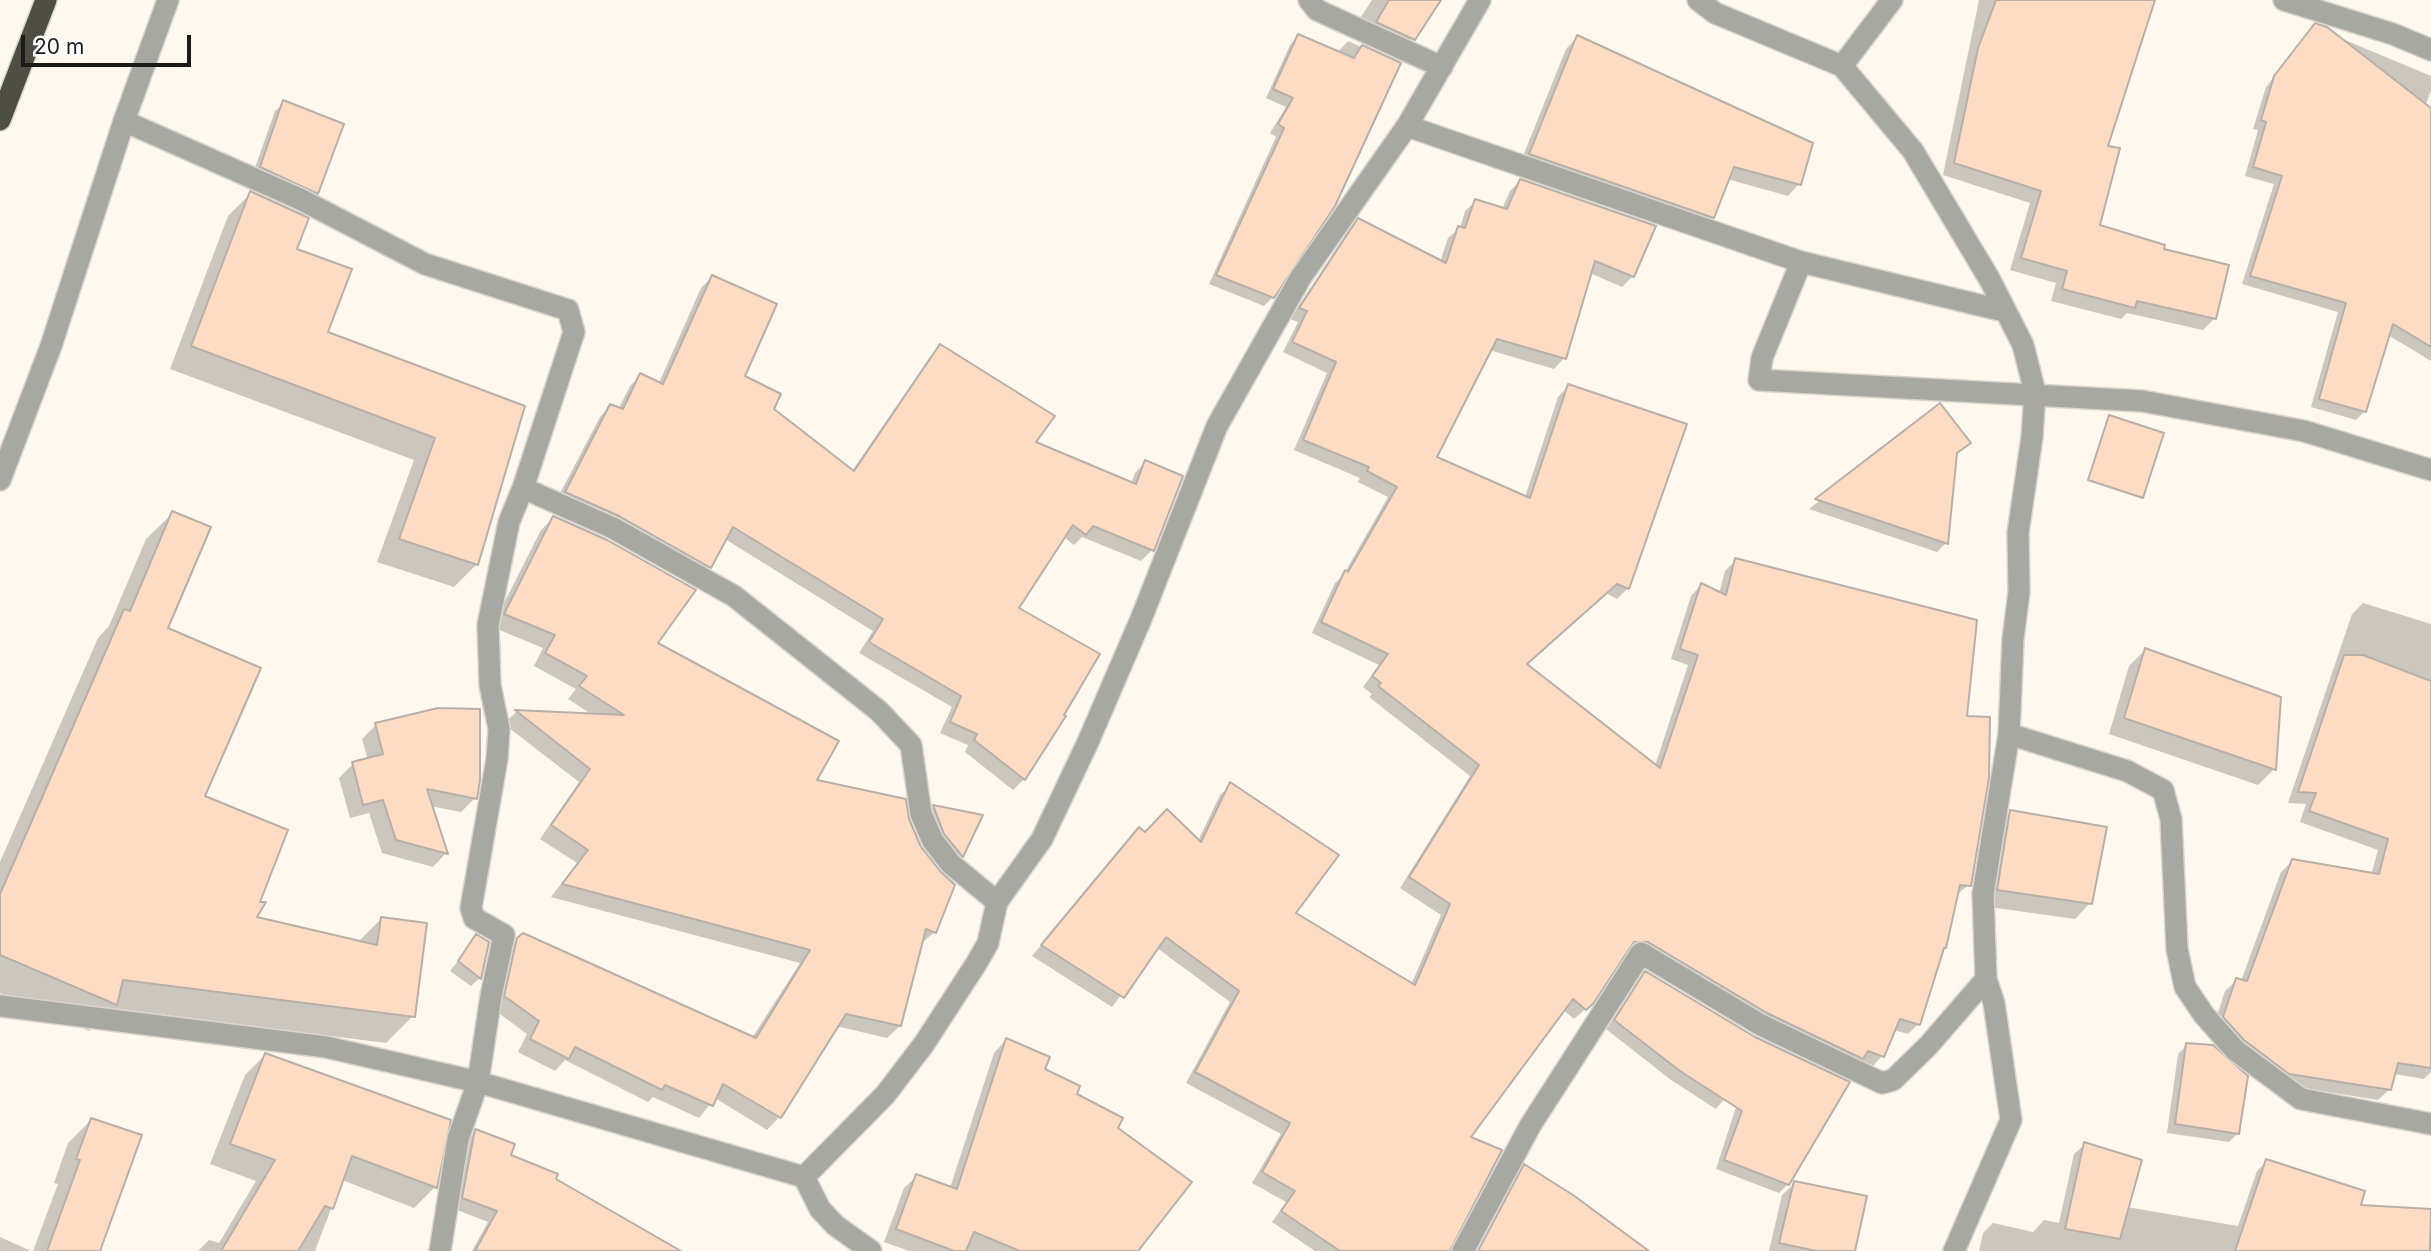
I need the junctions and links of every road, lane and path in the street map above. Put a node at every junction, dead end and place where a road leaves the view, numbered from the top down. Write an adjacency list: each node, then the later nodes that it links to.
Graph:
1 (46, 0): 11 (highway)
2 (168, 0): 12 (street)
3 (1309, 0): 10 (street)
4 (1480, 0): 10 (street)
5 (1698, 0): 9 (street)
6 (1892, 0): 9 (street)
7 (2284, 0): 8 (street)
8 (2431, 50)
9 (1842, 66): 15 (street)
10 (1441, 67): 13 (street)
11 (0, 120)
12 (124, 121): 18 (street); 19 (street)
13 (1408, 126): 14 (street); 21 (street)
14 (1801, 262): 15 (street); 16 (street)
15 (2004, 311): 16 (street)
16 (2035, 393): 17 (street); 20 (street)
17 (2431, 470)
18 (0, 480)
19 (523, 488): 21 (street); 24 (street)
20 (2009, 734): 22 (street); 25 (street)
21 (997, 902): 26 (street)
22 (1986, 979): 29 (street); 30 (street)
23 (0, 1006): 24 (street)
24 (478, 1082): 26 (street); 27 (street)
25 (2431, 1124)
26 (804, 1177): 28 (street)
27 (440, 1251)
28 (871, 1251)
29 (1463, 1251)
30 (1954, 1251)

